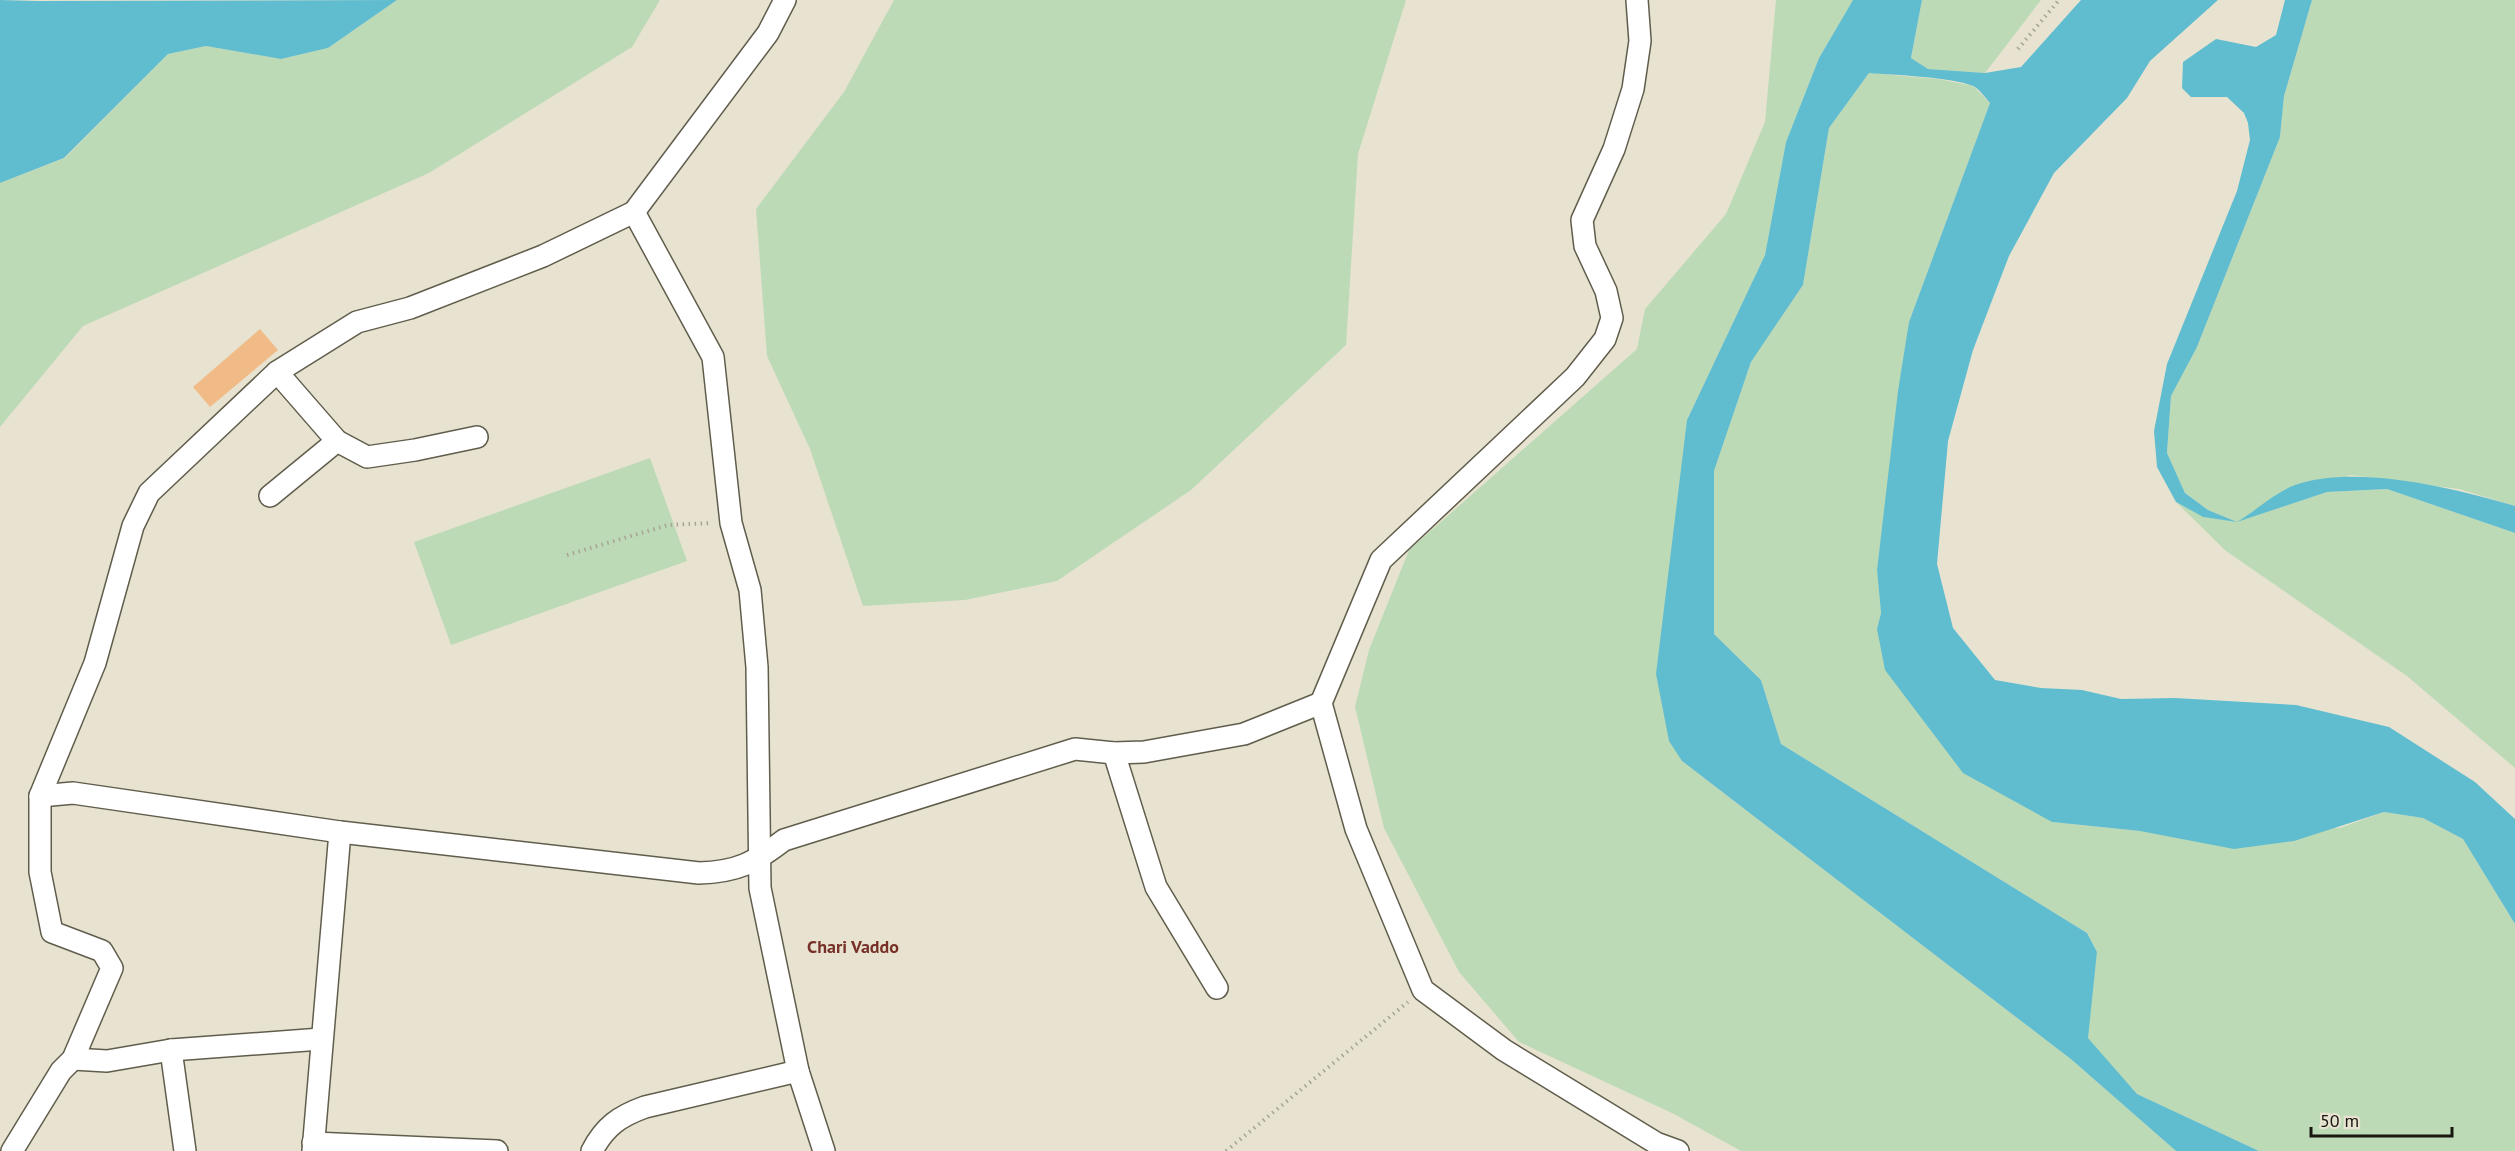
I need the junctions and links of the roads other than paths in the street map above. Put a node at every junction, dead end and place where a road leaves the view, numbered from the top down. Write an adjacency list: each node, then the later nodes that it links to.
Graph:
1 (785, 0): 3 (street)
2 (1637, 0): 8 (street)
3 (634, 212): 4 (street); 12 (street)
4 (277, 372): 6 (street); 10 (street)
5 (477, 437): 6 (street)
6 (337, 441): 7 (street)
7 (270, 496)
8 (1321, 703): 9 (street); 24 (street)
9 (1114, 753): 12 (street); 13 (street)
10 (40, 796): 11 (street); 16 (street)
11 (340, 832): 12 (street); 14 (street)
12 (759, 858): 17 (street)
13 (1217, 988)
14 (321, 1039): 15 (street); 18 (street)
15 (171, 1050): 16 (street); 20 (street)
16 (73, 1059): 19 (street)
17 (798, 1071): 22 (street); 23 (street)
18 (313, 1147): 21 (street)
19 (12, 1151)
20 (185, 1151)
21 (497, 1151)
22 (592, 1151)
23 (824, 1151)
24 (1678, 1151)

